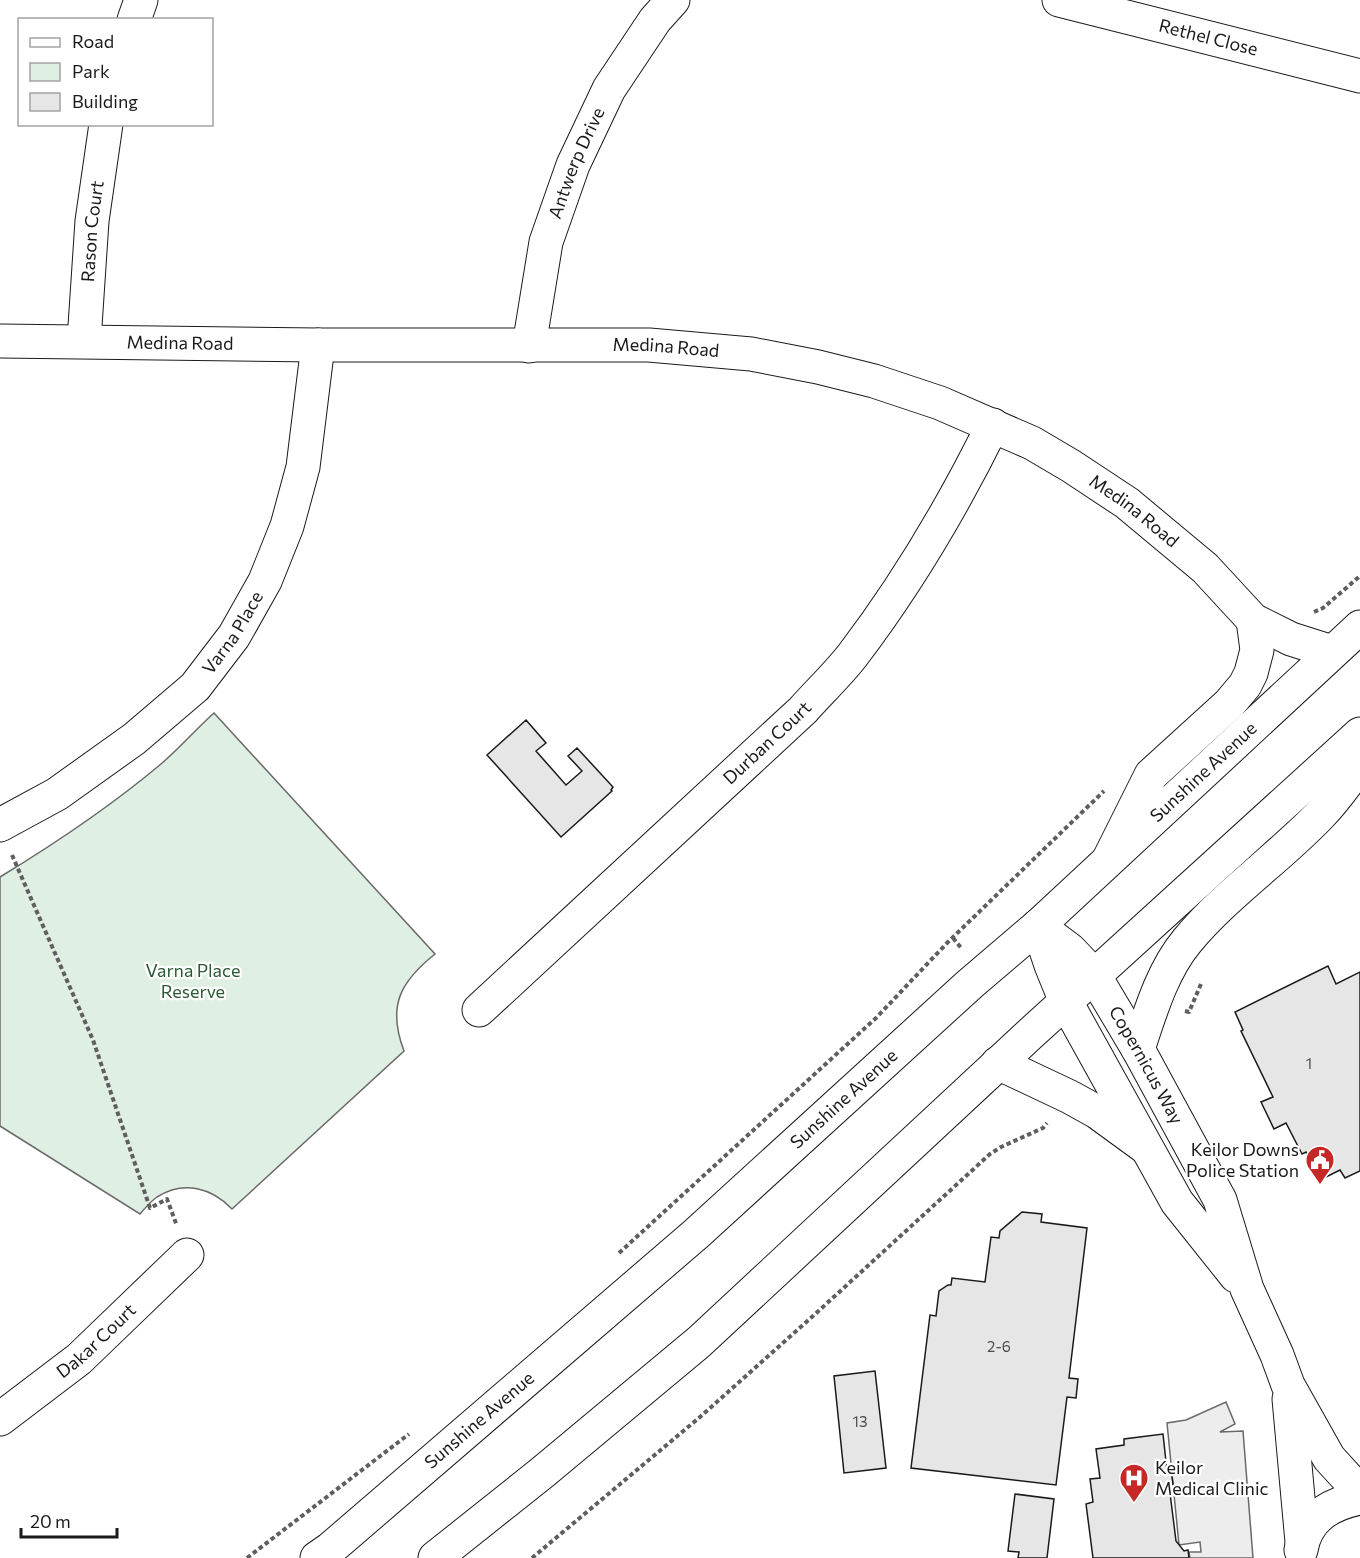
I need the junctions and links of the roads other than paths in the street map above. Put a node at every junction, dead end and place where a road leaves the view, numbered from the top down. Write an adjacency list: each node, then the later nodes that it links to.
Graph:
1 (141, 0): 4 (street)
2 (673, 0): 10 (street, Antwerp Drive)
3 (1059, 0): 5 (street, Rethel Close)
4 (135, 18)
5 (1360, 76)
6 (106, 126): 8 (street, Rason Court)
7 (0, 341): 8 (street, Medina Road)
8 (84, 341): 9 (street, Medina Road)
9 (318, 345): 10 (street, Medina Road); 17 (street, Varna Place)
10 (528, 346): 11 (street, Medina Road)
11 (993, 425): 12 (street, Medina Road); 22 (street, Durban Court)
12 (1253, 620): 14 (street, Medina Road); 18 (street)
13 (1360, 627): 14 (street, Sunshine Avenue)
14 (1332, 652): 18 (street, Sunshine Avenue)
15 (1360, 734): 20 (street)
16 (1360, 765): 23 (street)
17 (4, 835)
18 (1108, 861): 19 (street, Sunshine Avenue)
19 (1038, 926): 20 (street, Copernicus Way); 21 (street, Copernicus Way); 33 (street, Sunshine Avenue)
20 (1094, 975): 21 (street); 23 (street, Copernicus Way)
21 (1066, 1002): 24 (street); 25 (street, Copernicus Way)
22 (478, 1010)
23 (1138, 1049): 27 (street, Copernicus Way)
24 (998, 1063): 25 (street); 34 (street)
25 (1146, 1147): 27 (street, Copernicus Way)
26 (187, 1255): 29 (street, Dakar Court)
27 (1247, 1289): 28 (street, Copernicus Way)
28 (1288, 1385): 30 (street, Copernicus Way); 32 (street, Copernicus Way)
29 (0, 1419)
30 (1360, 1488)
31 (1360, 1498): 32 (street)
32 (1301, 1550)
33 (317, 1558)
34 (435, 1558)

